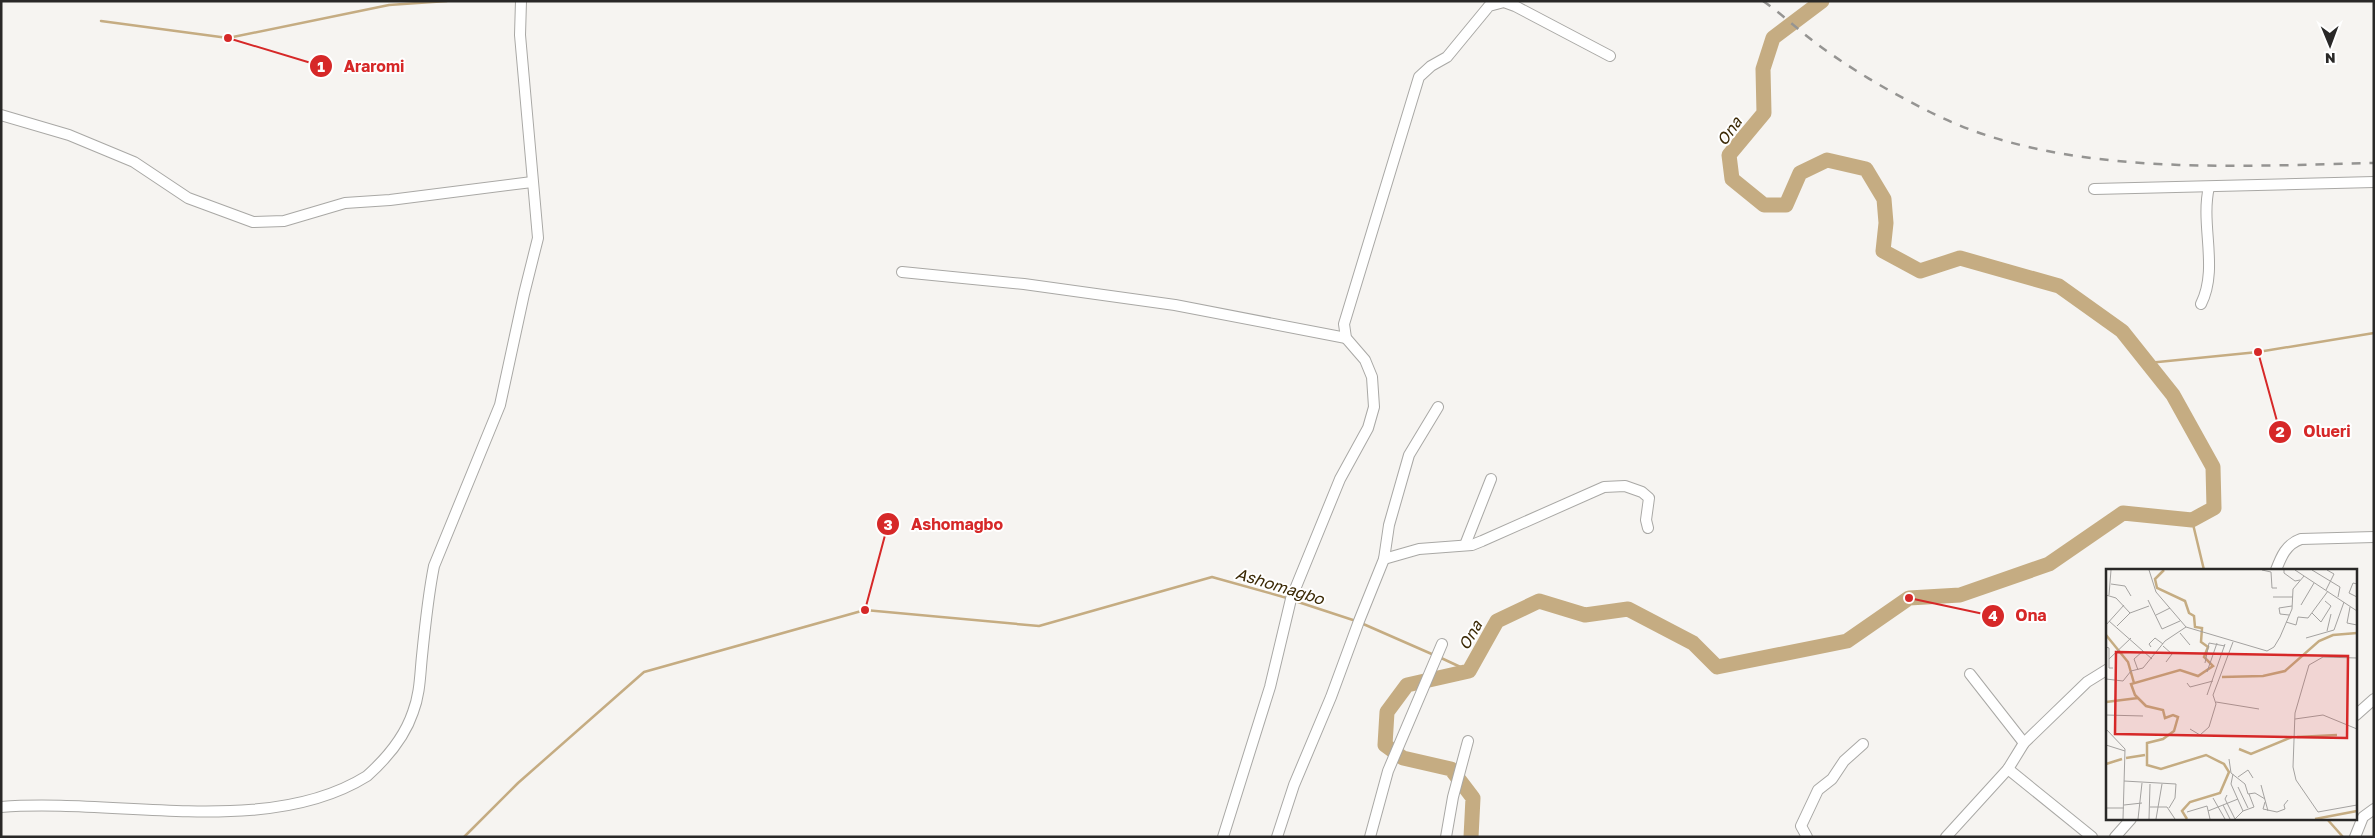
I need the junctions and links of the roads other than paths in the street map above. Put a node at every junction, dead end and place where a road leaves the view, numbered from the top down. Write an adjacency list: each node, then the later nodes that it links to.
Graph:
1 (521, 1): 5 (street)
2 (1508, 2): 3 (street); 11 (street)
3 (1610, 56)
4 (1, 115): 5 (street)
5 (532, 182): 30 (street)
6 (2374, 182): 7 (street)
7 (2209, 187): 8 (street); 10 (street)
8 (2094, 189)
9 (902, 272): 11 (street)
10 (2201, 304)
11 (1346, 338): 33 (street)
12 (1438, 407): 17 (street)
13 (1491, 479): 16 (street)
14 (1648, 528): 16 (street)
15 (2374, 538): 18 (street)
16 (1465, 545): 17 (street)
17 (1384, 559): 34 (street)
18 (2276, 569)
19 (1442, 644): 35 (street)
20 (2106, 670): 25 (street)
21 (1970, 674): 25 (street)
22 (2374, 700): 23 (street)
23 (2358, 713)
24 (1468, 741): 36 (street)
25 (2024, 743): 27 (street)
26 (1863, 744): 37 (street)
27 (2008, 769): 38 (street); 39 (street)
28 (1, 807): 32 (street)
29 (2374, 809): 41 (street)
30 (314, 810)
31 (2131, 820): 40 (street)
32 (196, 822)
33 (1223, 837)
34 (1277, 837)
35 (1370, 837)
36 (1446, 837)
37 (1807, 837)
38 (1946, 837)
39 (2092, 837)
40 (2115, 837)
41 (2355, 837)

